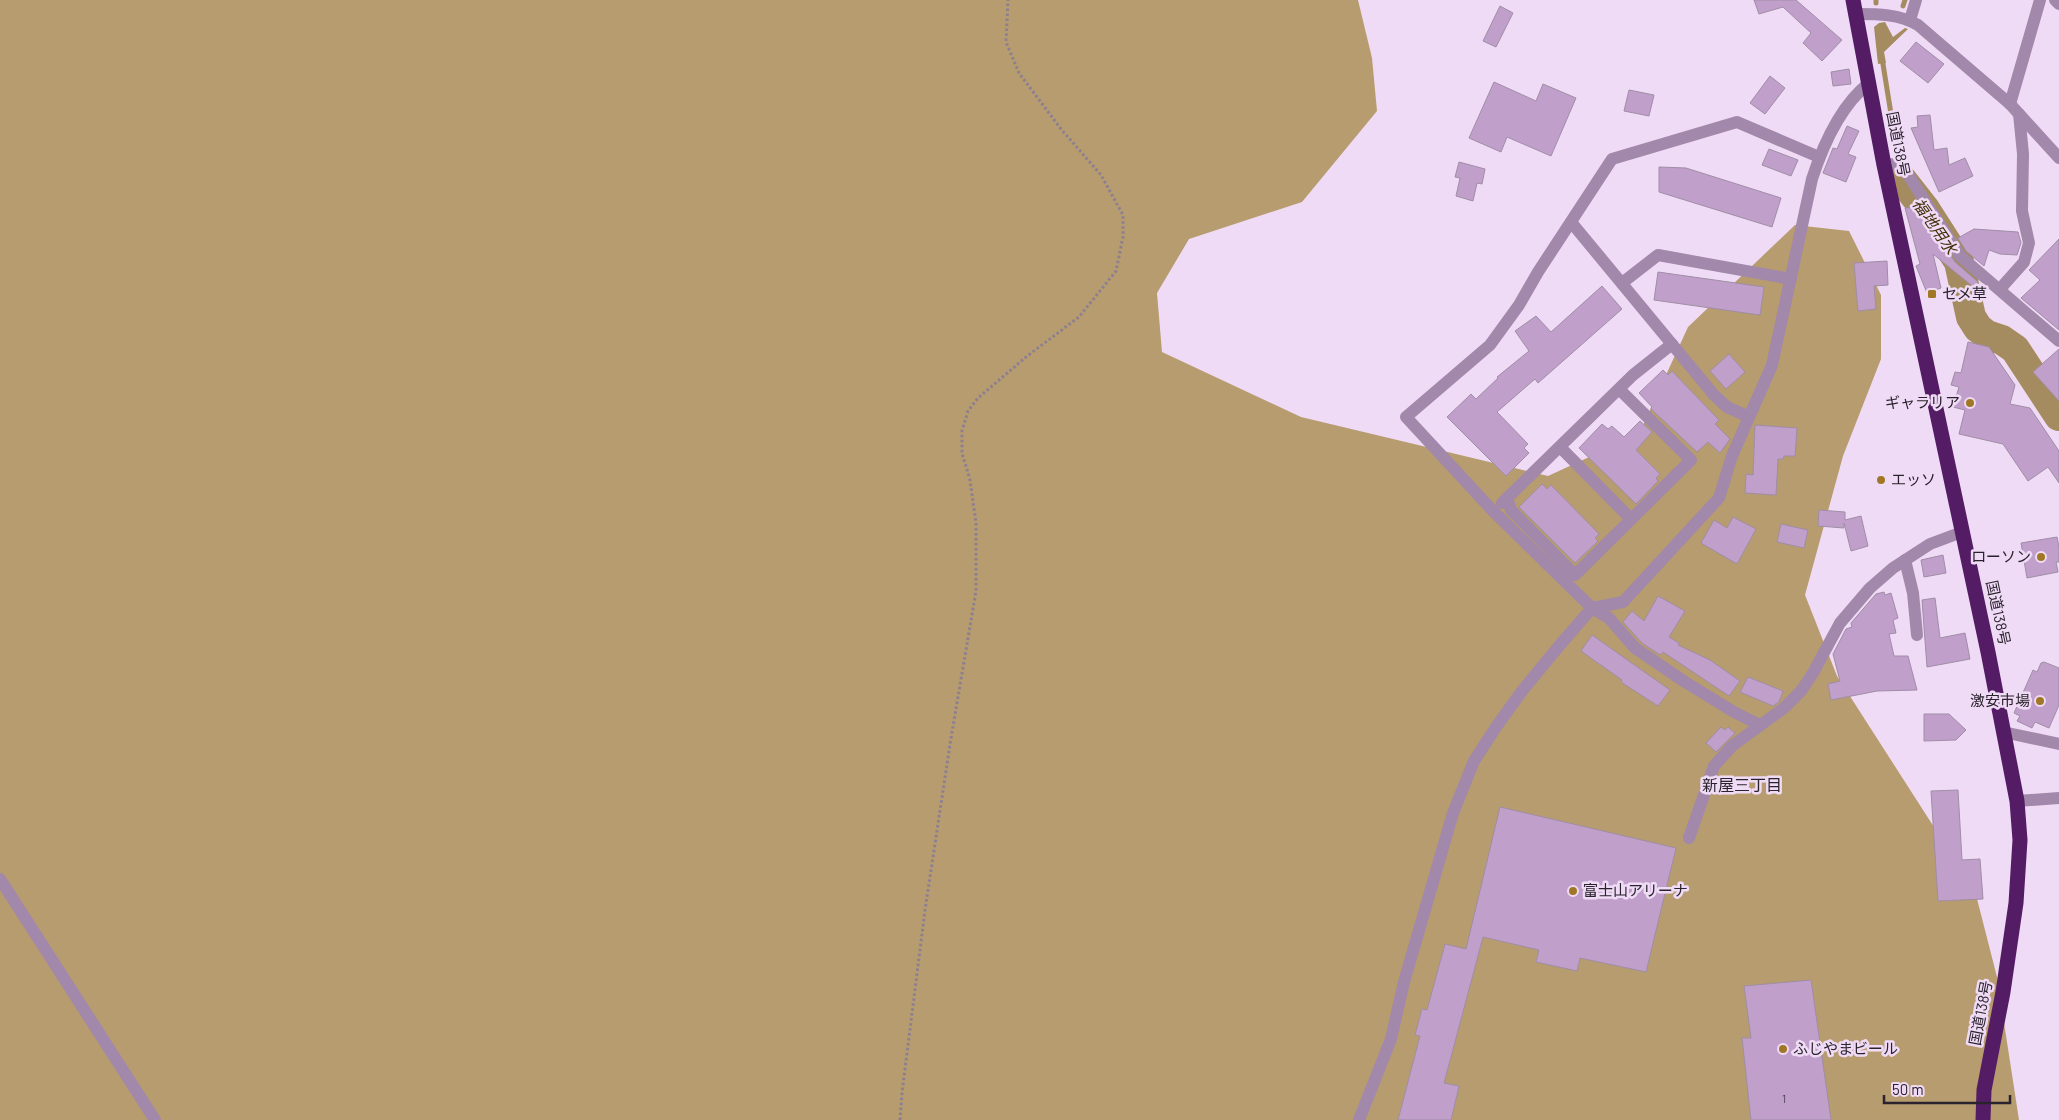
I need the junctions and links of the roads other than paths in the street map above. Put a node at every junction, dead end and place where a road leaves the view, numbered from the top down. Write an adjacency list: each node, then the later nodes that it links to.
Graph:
1 (1916, 0): 6 (street)
2 (2040, 0): 8 (street)
3 (2055, 0): 4 (street)
4 (2059, 4)
5 (1855, 7): 6 (street); 7 (highway, 国道138号)
6 (1910, 20): 8 (street)
7 (1869, 83): 10 (street); 12 (highway, 国道138号)
8 (2010, 104): 9 (street)
9 (2019, 114): 11 (street); 16 (street)
10 (1819, 157): 13 (street); 14 (street)
11 (2059, 158)
12 (1884, 165): 16 (street); 25 (highway, 国道138号)
13 (1571, 222): 15 (street); 23 (street)
14 (1791, 279): 15 (street); 20 (street)
15 (1622, 283): 18 (street)
16 (2000, 289): 17 (street)
17 (2059, 341)
18 (1672, 344): 19 (street); 20 (street)
19 (1619, 389): 21 (street); 24 (street)
20 (1749, 417): 27 (street)
21 (1560, 447): 22 (street); 24 (street)
22 (1507, 498): 23 (street); 24 (street)
23 (1493, 511): 27 (street)
24 (1631, 519)
25 (1962, 532): 26 (street); 30 (highway, 国道138号)
26 (1905, 560): 28 (street); 29 (street)
27 (1592, 608): 29 (street); 37 (street)
28 (1917, 635)
29 (1760, 725): 34 (street)
30 (2003, 732): 31 (street); 33 (highway, 国道138号)
31 (2059, 744)
32 (2059, 798): 33 (street)
33 (2017, 801): 38 (highway, 国道138号)
34 (1688, 838)
35 (0, 879): 36 (street)
36 (154, 1120)
37 (1359, 1120)
38 (1983, 1120)

